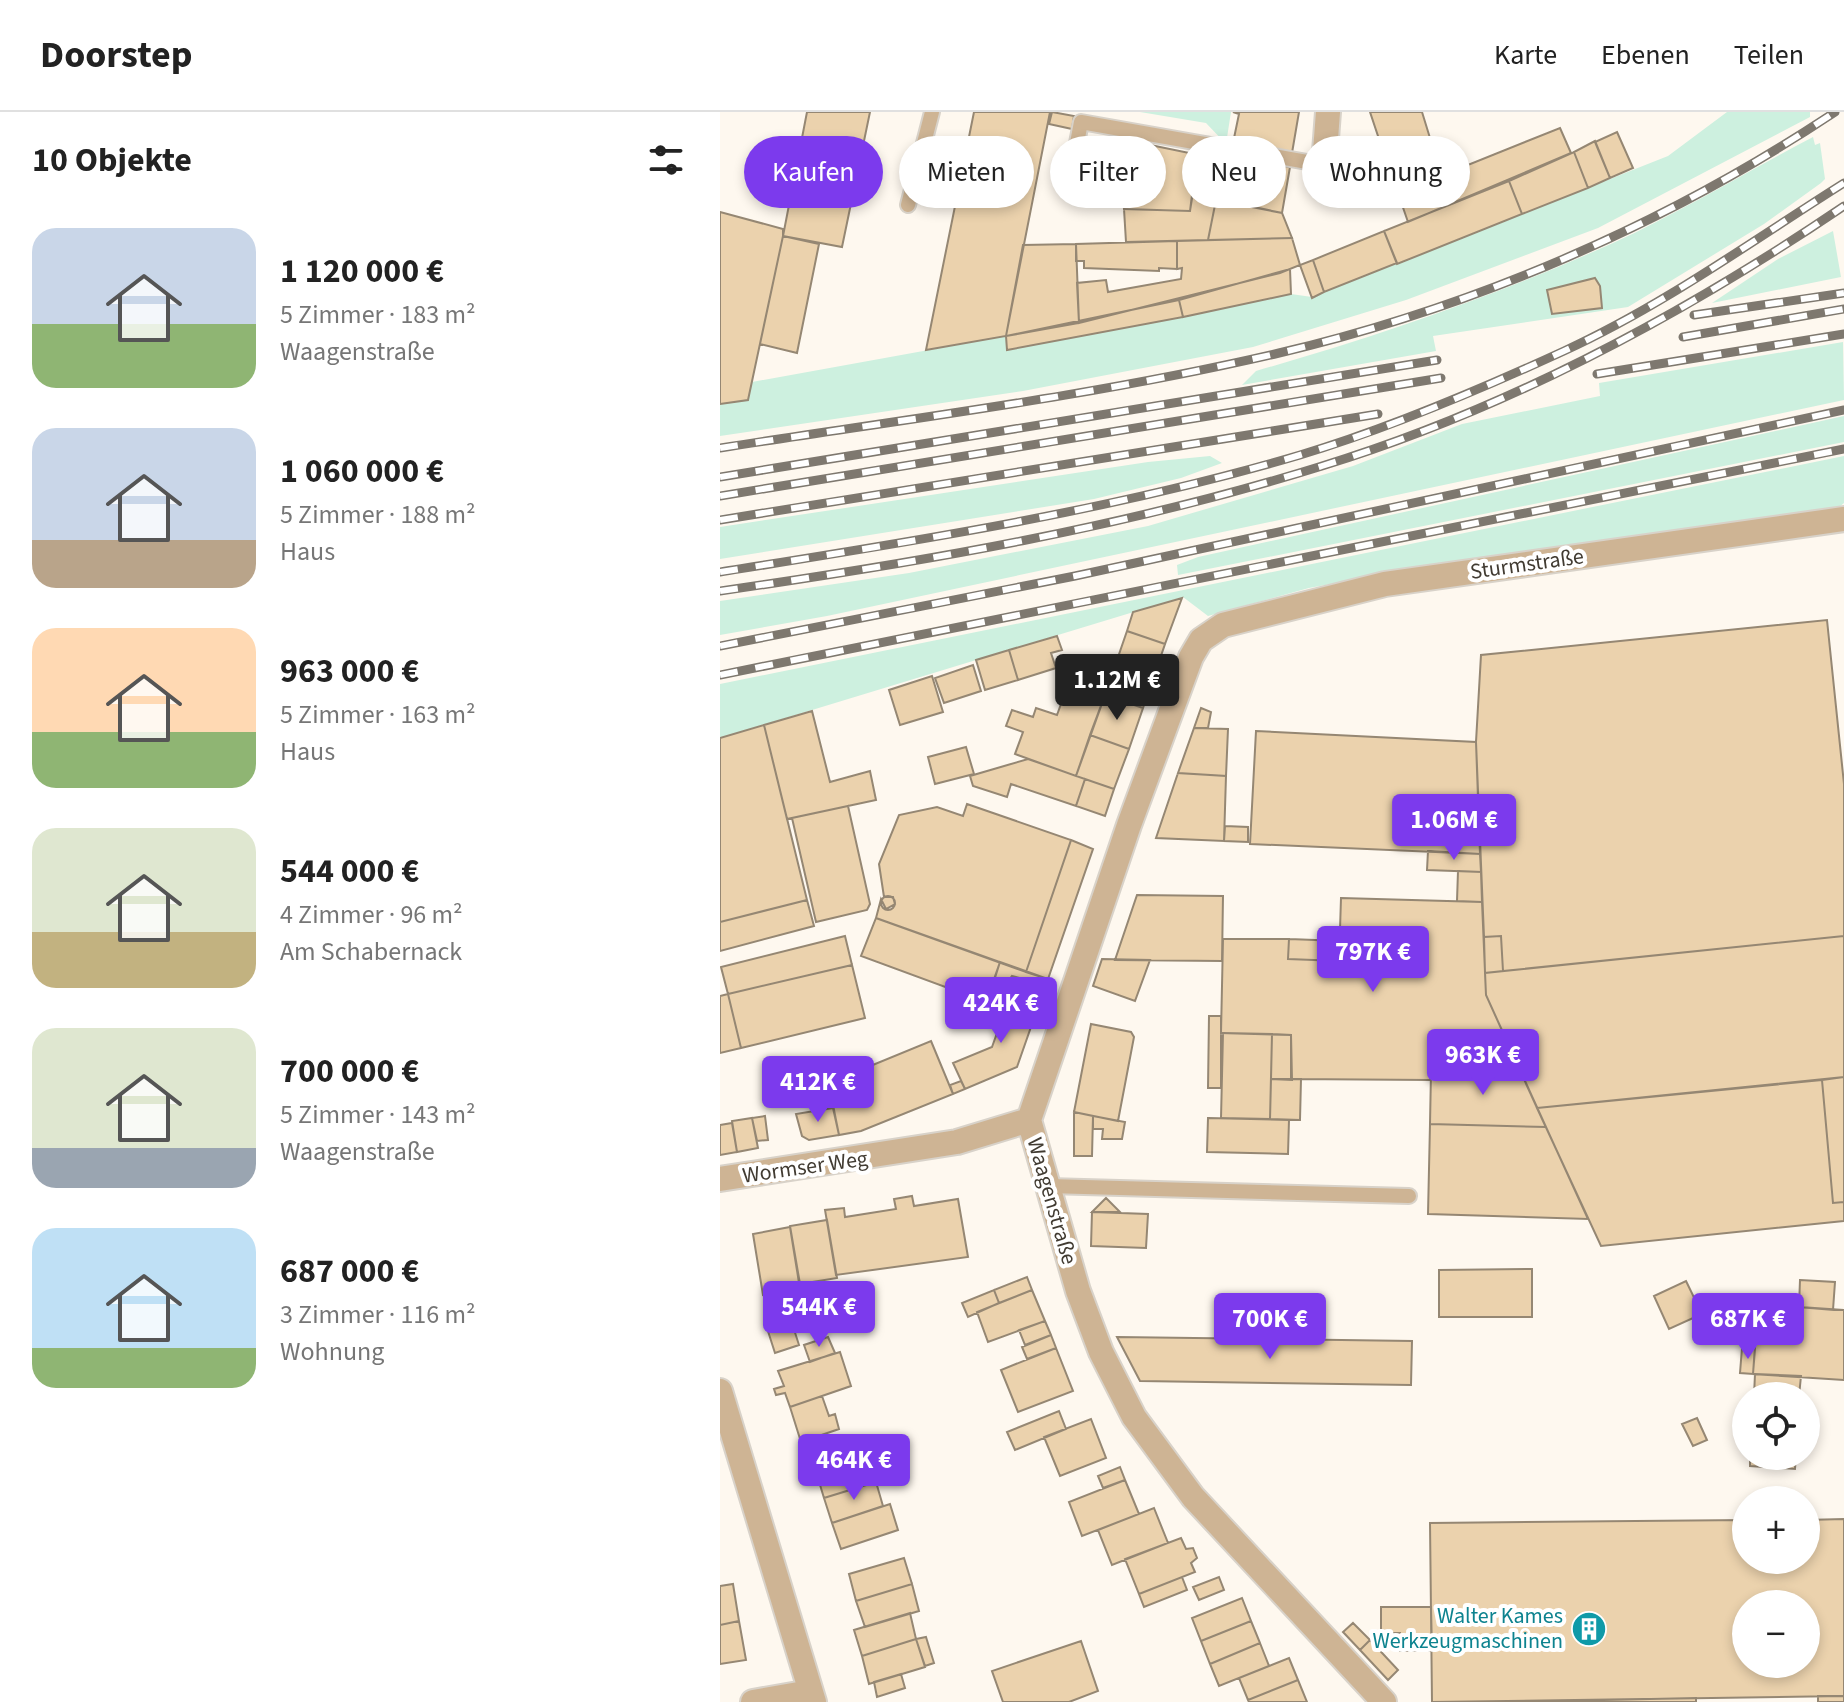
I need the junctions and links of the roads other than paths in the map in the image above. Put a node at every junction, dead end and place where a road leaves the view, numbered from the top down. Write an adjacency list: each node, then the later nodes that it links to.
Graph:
1 (932, 112): 3 (lane)
2 (1328, 112): 6 (street)
3 (926, 136)
4 (1078, 136): 5 (lane)
5 (1146, 136)
6 (1328, 136)
7 (1166, 140): 8 (lane)
8 (1302, 170)
9 (1844, 519): 10 (street, Sturmstraße)
10 (1214, 630): 11 (street, Waagenstraße)
11 (1029, 1120): 12 (street, Wormser Weg); 13 (street, Waagenstraße)
12 (720, 1179)
13 (1048, 1186): 14 (lane); 18 (street, Waagenstraße)
14 (1409, 1196)
15 (720, 1391): 16 (street)
16 (812, 1697): 17 (street)
17 (753, 1702)
18 (1384, 1702)

